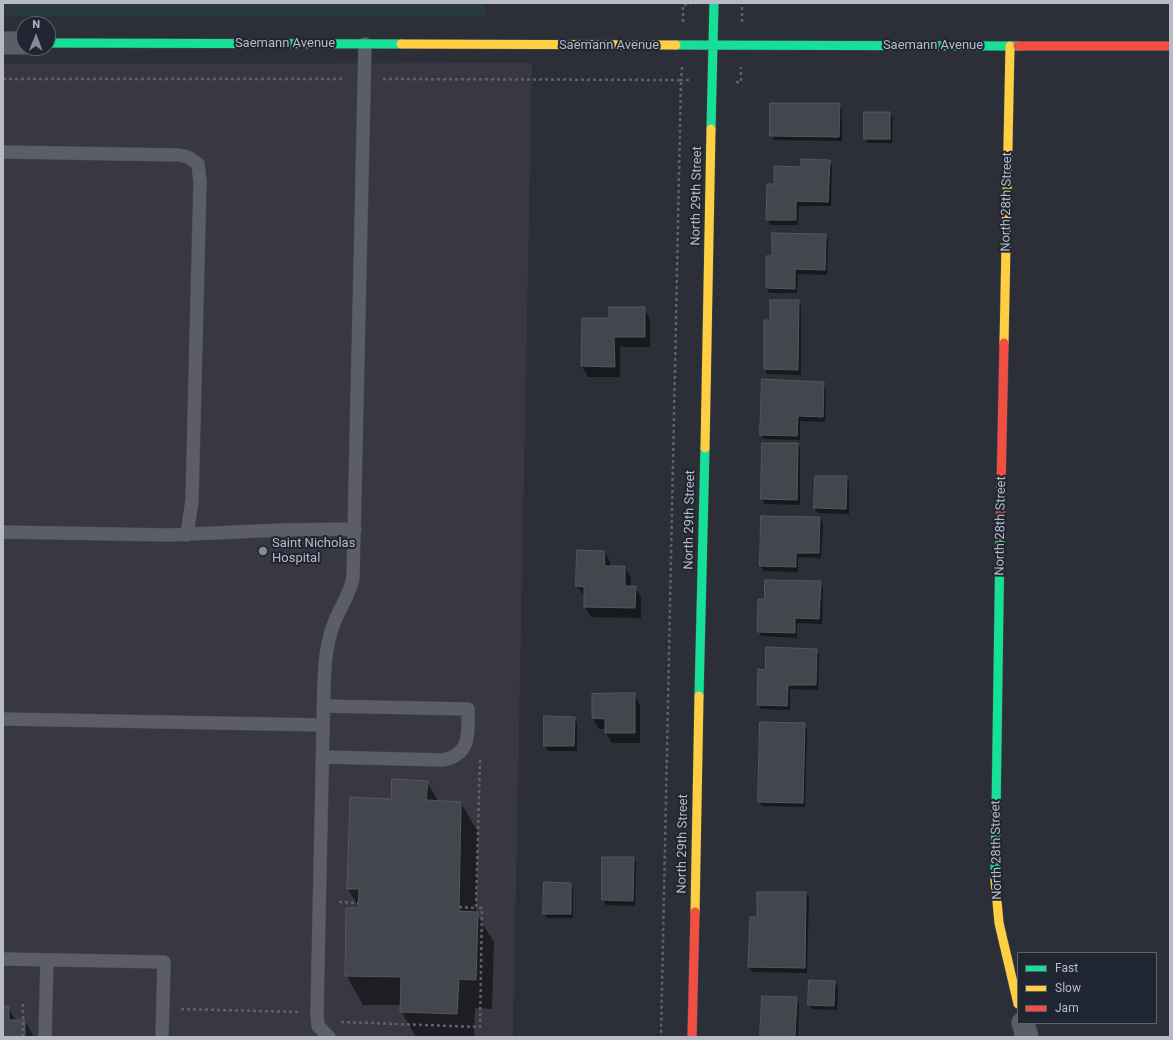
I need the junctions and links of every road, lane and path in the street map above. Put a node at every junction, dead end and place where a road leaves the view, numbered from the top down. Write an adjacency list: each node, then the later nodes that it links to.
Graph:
1 (714, 3): 6 (street, North 29th Street)
2 (3, 43): 3 (street)
3 (16, 43)
4 (56, 43): 5 (street, Saemann Avenue)
5 (365, 44): 6 (street, Saemann Avenue); 10 (lane)
6 (713, 46): 7 (street, Saemann Avenue); 36 (street, North 29th Street)
7 (1010, 46): 8 (street, Saemann Avenue); 26 (street, North 28th Street)
8 (1170, 46)
9 (3, 79): 10 (path)
10 (364, 79): 12 (lane); 35 (path)
11 (3, 152): 14 (lane)
12 (355, 529): 14 (lane); 15 (lane)
13 (3, 532): 14 (lane)
14 (187, 535)
15 (323, 706): 17 (lane); 19 (lane)
16 (3, 719): 17 (lane)
17 (323, 725): 19 (lane)
18 (480, 750): 23 (path)
19 (322, 757): 29 (lane)
20 (336, 902): 21 (path)
21 (358, 903)
22 (459, 907): 23 (path)
23 (476, 908): 29 (path)
24 (3, 959): 25 (lane)
25 (47, 960): 28 (lane); 32 (lane)
26 (1017, 1000)
27 (23, 1004): 31 (path)
28 (163, 1009): 29 (path); 33 (lane)
29 (317, 1012): 34 (lane)
30 (1023, 1024): 37 (street)
31 (23, 1037)
32 (45, 1037)
33 (162, 1037)
34 (330, 1037)
35 (661, 1037)
36 (692, 1037)
37 (1027, 1037)

